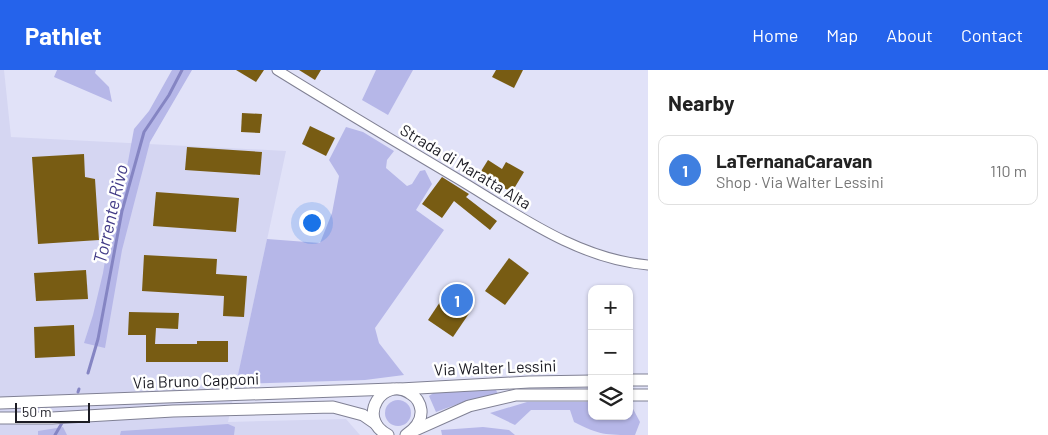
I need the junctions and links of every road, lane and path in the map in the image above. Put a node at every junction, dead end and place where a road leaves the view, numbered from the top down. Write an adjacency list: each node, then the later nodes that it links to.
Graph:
1 (277, 70): 2 (street, Strada di Maratta Alta)
2 (648, 265)
3 (633, 380): 4 (main road)
4 (648, 380)
5 (588, 381): 6 (main road, Via Walter Lessini)
6 (396, 389): 10 (main road, Via Bruno Capponi); 12 (main road); 13 (main road)
7 (588, 395): 13 (main road, Via Walter Lessini)
8 (633, 395): 9 (main road)
9 (648, 395)
10 (0, 403)
11 (0, 418): 12 (main road, Via Bruno Capponi)
12 (382, 432)
13 (409, 433)

